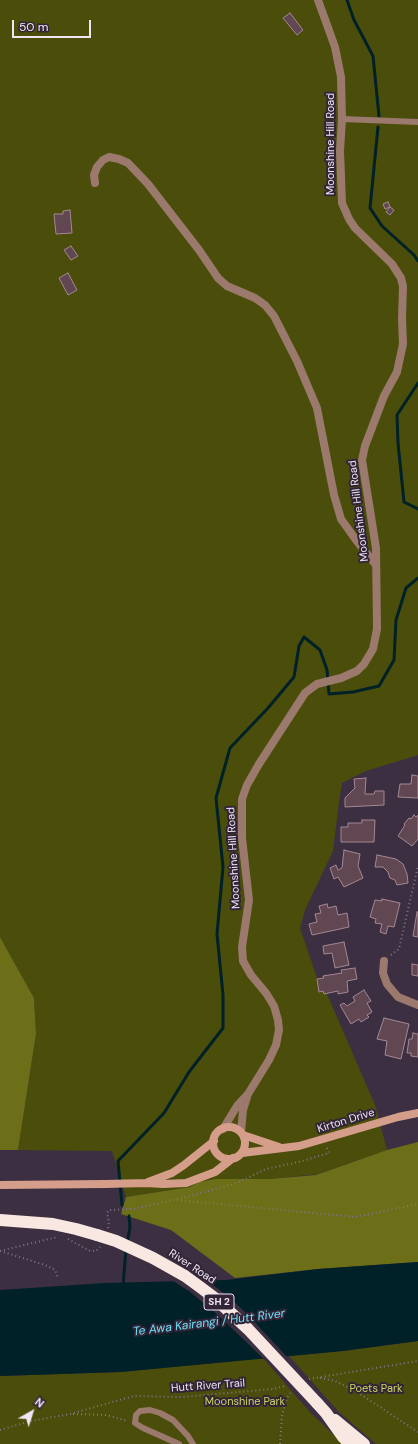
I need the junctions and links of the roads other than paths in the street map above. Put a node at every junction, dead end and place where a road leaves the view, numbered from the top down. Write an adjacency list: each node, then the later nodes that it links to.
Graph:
1 (318, 0): 2 (street, Moonshine Hill Road)
2 (342, 119): 3 (lane); 5 (street, Moonshine Hill Road)
3 (418, 122)
4 (95, 183): 5 (street)
5 (376, 565): 8 (street, Moonshine Hill Road)
6 (384, 961): 7 (street)
7 (418, 1005)
8 (248, 1094): 10 (street, Moonshine Hill Road); 11 (street, Moonshine Hill Road)
9 (418, 1113): 13 (street, Kirton Drive)
10 (223, 1129): 11 (street); 12 (street)
11 (242, 1134): 13 (street, Kirton Drive); 14 (street)
12 (214, 1141): 15 (street); 16 (street)
13 (281, 1148): 14 (street, Kirton Drive)
14 (242, 1153): 15 (street)
15 (233, 1158): 16 (street)
16 (146, 1183): 17 (street)
17 (0, 1185)
18 (0, 1220): 19 (highway, River Road / SH 2, bridge)
19 (326, 1413): 22 (highway, River Road / SH 2); 23 (highway, River Road / SH 2)
20 (179, 1444): 21 (lane)
21 (194, 1444)
22 (350, 1444)
23 (364, 1444)

